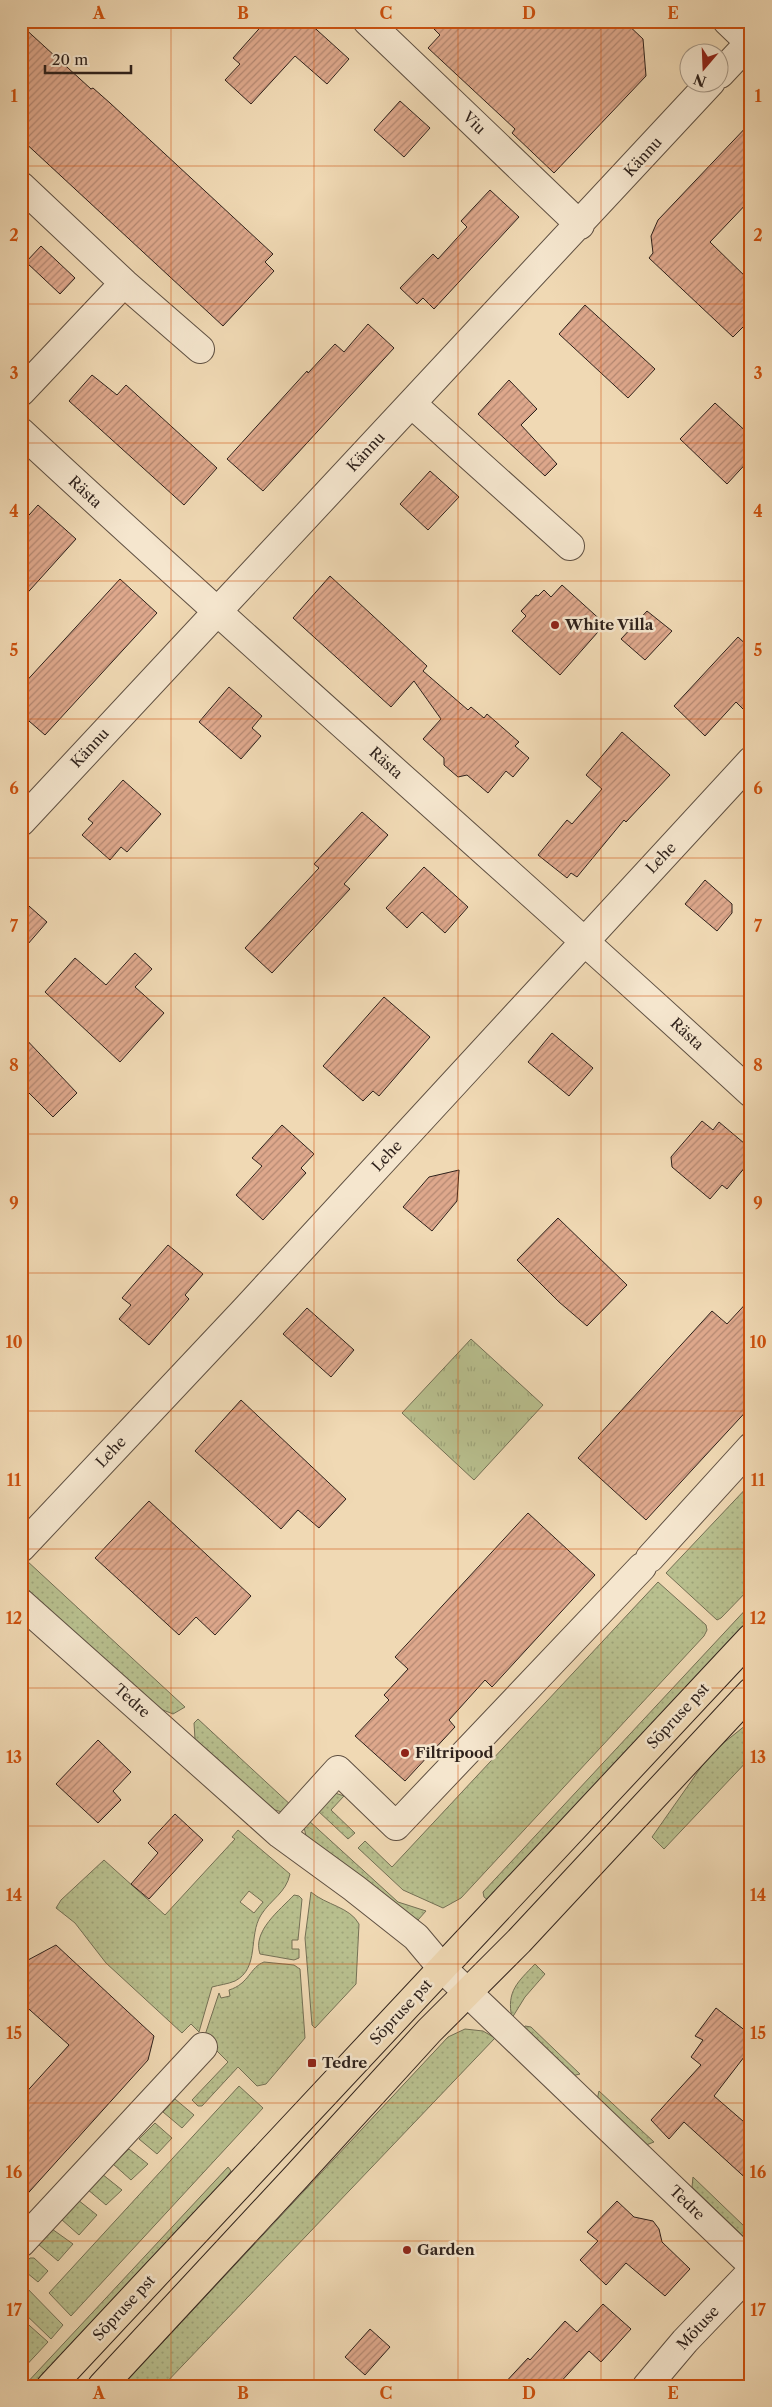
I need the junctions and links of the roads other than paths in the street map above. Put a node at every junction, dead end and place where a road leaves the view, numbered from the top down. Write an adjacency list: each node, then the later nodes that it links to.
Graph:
1 (367, 21): 7 (street, Viu)
2 (727, 21): 3 (street)
3 (750, 42): 4 (street)
4 (730, 63)
5 (702, 92): 7 (street, Kännu)
6 (21, 186): 8 (street)
7 (580, 225): 11 (street, Kännu)
8 (124, 283): 9 (street); 10 (street)
9 (200, 349)
10 (21, 392)
11 (412, 404): 13 (street); 14 (street, Kännu)
12 (25, 443): 14 (street, Rästa)
13 (570, 546)
14 (216, 611): 16 (street, Kännu); 17 (street, Rästa)
15 (751, 761): 17 (street, Lehe)
16 (21, 822)
17 (585, 940): 18 (street, Rästa); 20 (street, Lehe)
18 (751, 1093)
19 (751, 1447): 24 (street)
20 (21, 1548)
21 (21, 1603): 24 (street, Tedre)
22 (751, 1638): 25 (main road, Sõpruse pst)
23 (751, 1692): 26 (main road)
24 (280, 1834): 25 (street, Tedre)
25 (442, 1968): 26 (street, Tedre); 31 (main road, Sõpruse pst)
26 (466, 1992): 29 (street, Tedre); 32 (main road)
27 (203, 2047): 28 (street)
28 (21, 2243)
29 (751, 2264)
30 (751, 2272): 33 (street, Mõtuse)
31 (51, 2386)
32 (102, 2386)
33 (647, 2386)

